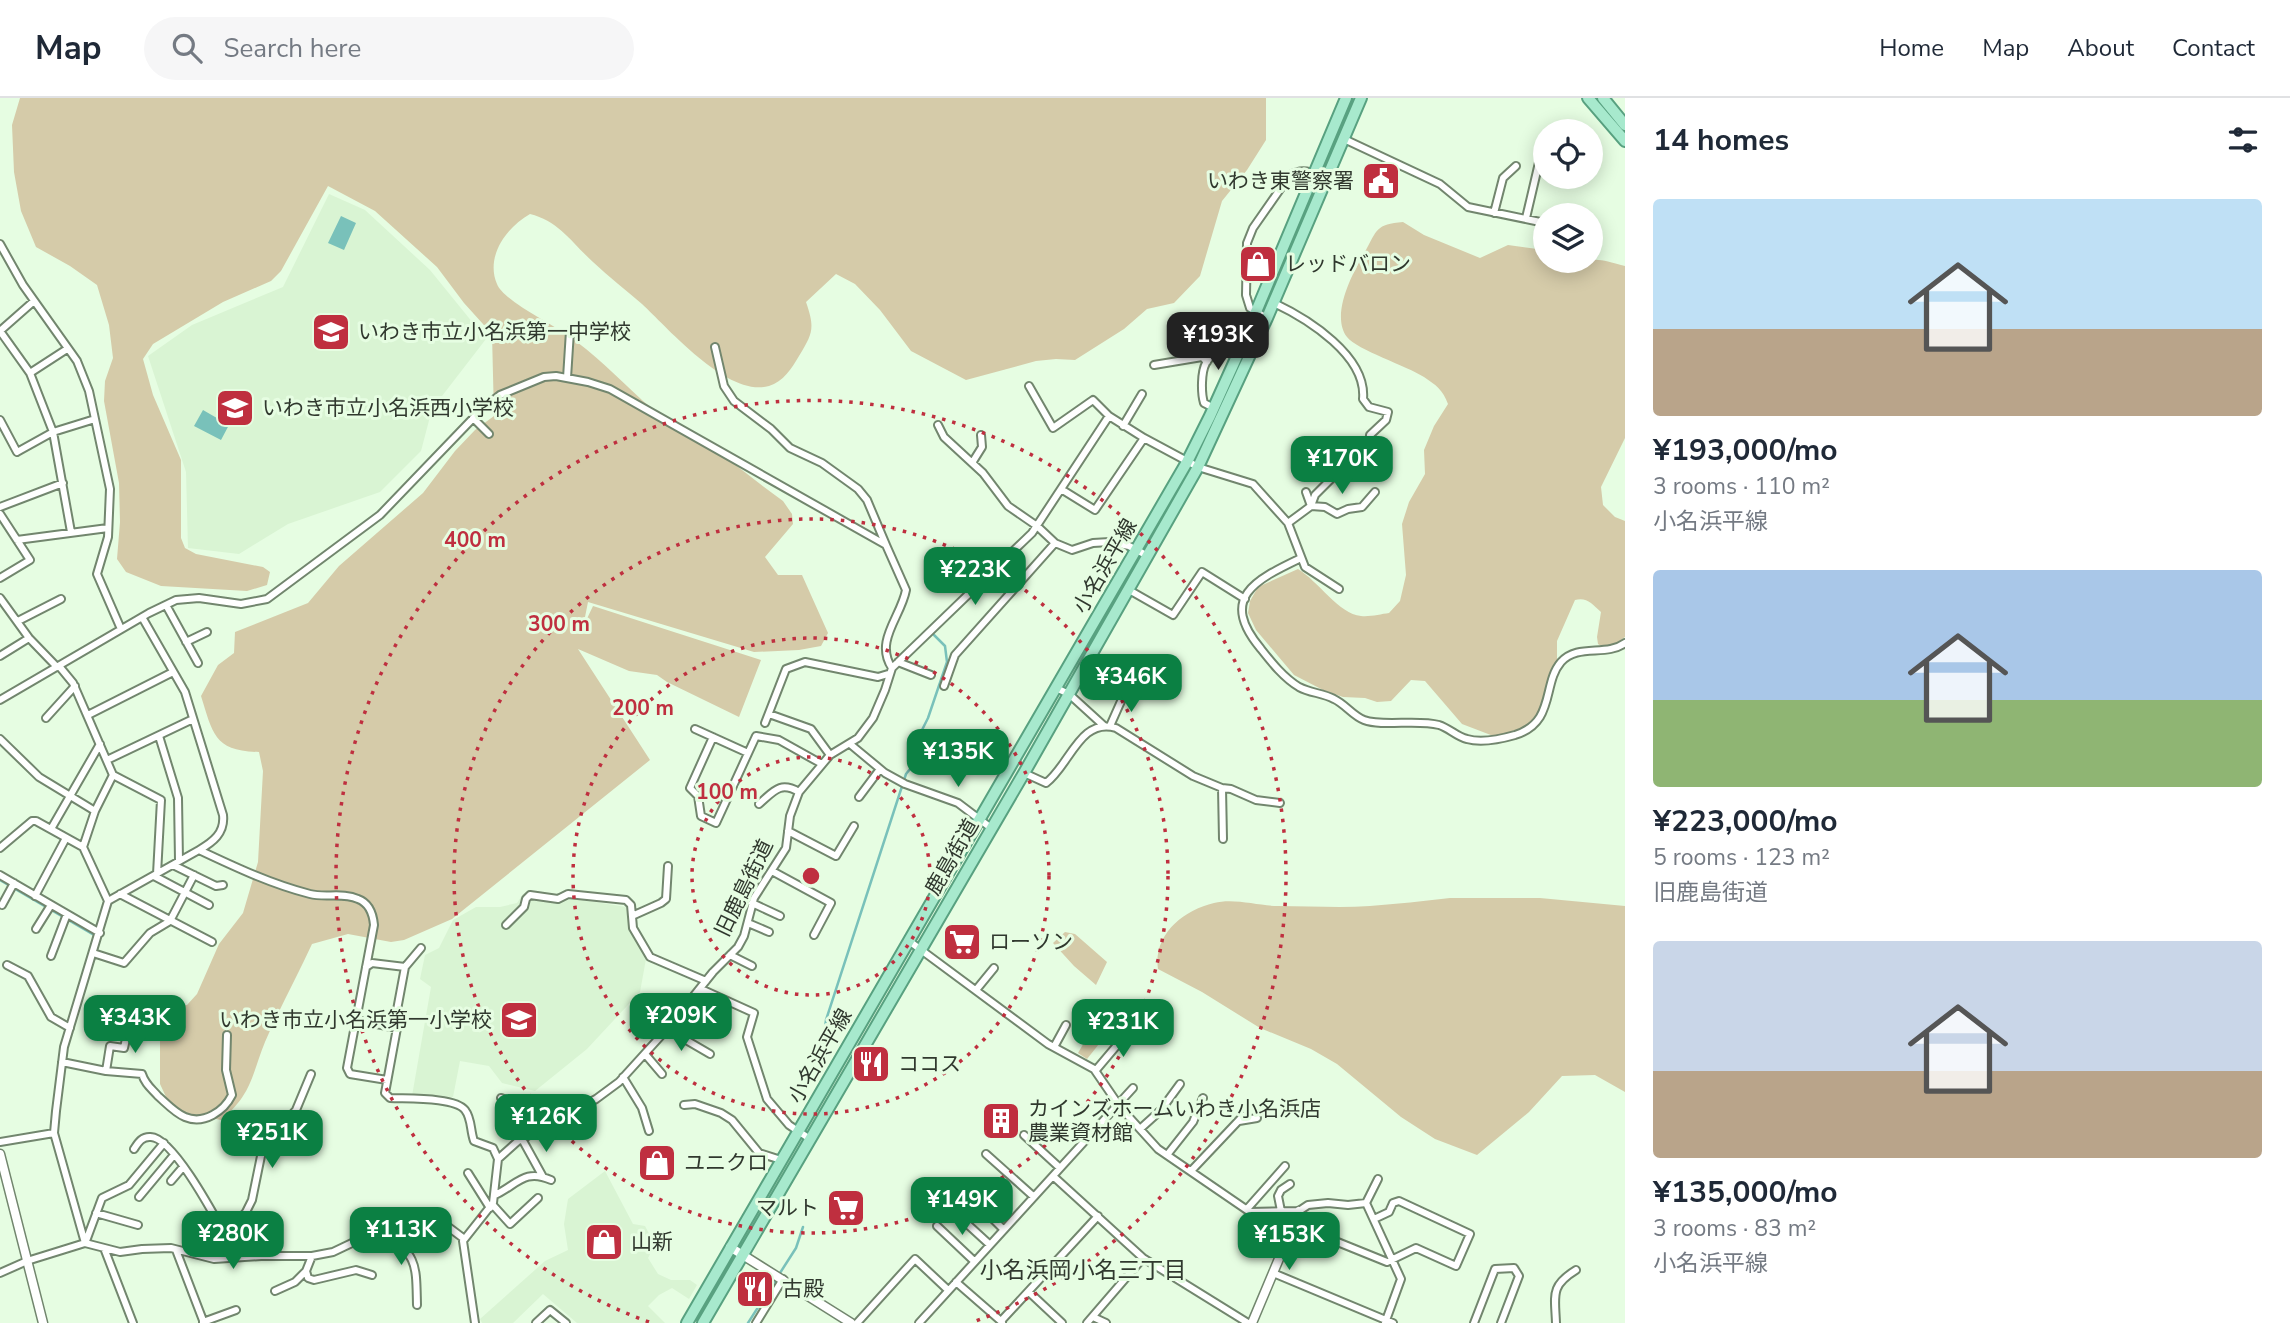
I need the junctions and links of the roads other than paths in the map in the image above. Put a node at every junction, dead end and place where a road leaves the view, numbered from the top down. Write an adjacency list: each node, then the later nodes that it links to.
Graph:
1 (1346, 98): 9 (main road, 小名浜平線)
2 (1361, 98): 6 (main road, 鹿島街道)
3 (1588, 98): 7 (main road)
4 (1603, 98): 5 (main road)
5 (1625, 125)
6 (1344, 139): 10 (main road, 鹿島街道); 12 (street)
7 (1625, 141)
8 (1517, 166): 12 (street)
9 (1315, 174): 10 (street); 18 (main road, 小名浜平線); 18 (street)
10 (1326, 179): 17 (main road, 鹿島街道)
11 (1533, 188): 13 (street)
12 (1494, 213): 13 (street)
13 (1526, 218): 14 (street)
14 (1533, 220)
15 (0, 244): 16 (street)
16 (34, 301): 20 (street); 24 (street)
17 (1274, 303): 19 (main road, 鹿島街道); 48 (street)
18 (1256, 311): 19 (street); 22 (main road, 小名浜平線)
19 (1268, 318): 25 (main road, 鹿島街道)
20 (0, 331): 28 (street)
21 (570, 331): 29 (street)
22 (1242, 345): 25 (street); 26 (street); 32 (main road, 小名浜平線)
23 (715, 347): 62 (street)
24 (67, 349): 28 (street); 36 (street)
25 (1253, 351): 33 (main road, 鹿島街道)
26 (1207, 362): 27 (street); 32 (street)
27 (1154, 365)
28 (30, 373): 40 (street)
29 (567, 378): 35 (street); 62 (street)
30 (1029, 386): 34 (street)
31 (1142, 394): 39 (street)
32 (1214, 408): 33 (street); 45 (main road, 小名浜平線)
33 (1226, 412): 47 (main road, 鹿島街道)
34 (1109, 416): 39 (street); 50 (street, 旧鹿島街道)
35 (473, 418): 41 (street); 72 (street)
36 (94, 419): 40 (street); 58 (street)
37 (0, 420): 40 (street)
38 (938, 425): 46 (street)
39 (1124, 426): 43 (street)
40 (53, 432): 49 (street)
41 (489, 434)
42 (981, 435): 46 (street)
43 (1144, 438): 45 (street); 50 (street)
44 (1334, 461): 48 (street)
45 (1187, 462): 47 (street); 63 (main road, 小名浜平線)
46 (972, 463): 57 (street)
47 (1198, 467): 56 (street); 64 (main road, 鹿島街道)
48 (1336, 474): 53 (street)
49 (64, 483): 54 (street); 59 (street)
50 (1061, 489): 57 (street, 旧鹿島街道)
51 (1306, 492): 53 (street)
52 (1375, 492): 53 (street)
53 (1311, 506): 56 (street)
54 (0, 507)
55 (0, 514): 60 (street)
56 (1288, 523): 65 (street)
57 (1037, 526): 61 (street); 81 (street, 旧鹿島街道)
58 (108, 528): 59 (street); 75 (street)
59 (71, 532): 60 (street)
60 (17, 540): 66 (street)
61 (1055, 543): 63 (street); 88 (street)
62 (886, 545): 84 (street)
63 (1137, 550): 64 (street); 89 (main road, 小名浜平線)
64 (1148, 556): 68 (main road, 鹿島街道)
65 (1300, 558): 67 (street); 71 (street)
66 (0, 578)
67 (1339, 589)
68 (1129, 590): 71 (street); 91 (main road, 鹿島街道)
69 (0, 598): 74 (street)
70 (61, 599): 74 (street)
71 (1245, 599): 79 (street)
72 (166, 605): 73 (street); 78 (street)
73 (142, 617): 75 (street); 85 (street)
74 (18, 621): 77 (street)
75 (121, 629): 83 (street)
76 (207, 632): 78 (street)
77 (29, 638): 80 (street); 83 (street)
78 (186, 642): 82 (street)
79 (1625, 643)
80 (0, 656)
81 (898, 662): 84 (street, 旧鹿島街道); 86 (street)
82 (198, 663)
83 (58, 666): 87 (street); 92 (street)
84 (890, 671): 93 (street); 104 (street, 旧鹿島街道)
85 (173, 672): 94 (street); 96 (street)
86 (931, 675)
87 (75, 686): 94 (street); 95 (street)
88 (944, 686)
89 (1056, 688): 91 (street); 119 (main road, 小名浜平線)
90 (1126, 690): 98 (street)
91 (1069, 694): 98 (street); 110 (main road, 鹿島街道)
92 (1, 697)
93 (769, 714): 97 (street); 106 (street)
94 (88, 715): 103 (street)
95 (46, 718)
96 (193, 719): 100 (street); 128 (street)
97 (765, 723)
98 (1106, 725): 110 (street); 112 (street)
99 (695, 729): 101 (street)
100 (159, 736): 107 (street); 129 (street)
101 (713, 737): 105 (street); 105 (street)
102 (0, 739): 114 (street)
103 (100, 744): 107 (street); 114 (street)
104 (850, 744): 106 (street, 旧鹿島街道); 109 (street)
105 (748, 753): 108 (street)
106 (830, 755): 108 (street, 旧鹿島街道)
107 (107, 760): 111 (street)
108 (822, 764): 113 (street, 旧鹿島街道)
109 (880, 769): 115 (street); 119 (street)
110 (1024, 773): 121 (main road, 鹿島街道)
111 (113, 775): 118 (street); 132 (street)
112 (1223, 788): 116 (street); 125 (street)
113 (799, 792): 117 (street); 123 (street, 旧鹿島街道)
114 (70, 796): 118 (street); 122 (street)
115 (859, 797)
116 (1280, 803)
117 (759, 804)
118 (95, 811): 126 (street)
119 (980, 819): 121 (street); 155 (main road, 小名浜平線)
120 (854, 826): 123 (street)
121 (991, 828): 158 (main road, 鹿島街道)
122 (51, 829): 124 (street); 127 (street)
123 (788, 831): 131 (street, 旧鹿島街道)
124 (66, 838): 126 (street); 139 (street)
125 (1223, 839)
126 (83, 847): 140 (street)
127 (0, 848)
128 (198, 850): 129 (street); 164 (street)
129 (176, 863): 132 (street); 133 (street)
130 (668, 866): 146 (street)
131 (772, 871): 141 (street, 旧鹿島街道); 154 (street)
132 (155, 875): 137 (street); 138 (street)
133 (194, 875): 136 (street); 137 (street)
134 (1, 879): 135 (street)
135 (14, 883): 139 (street); 142 (street)
136 (223, 885)
137 (185, 892): 144 (street); 148 (street)
138 (120, 894): 140 (street); 148 (street)
139 (35, 896): 143 (street)
140 (108, 901): 153 (street)
141 (752, 903): 147 (street); 149 (street, 旧鹿島街道)
142 (2, 905)
143 (51, 905): 145 (street); 151 (street)
144 (209, 905)
145 (67, 914): 153 (street); 161 (street)
146 (632, 916): 150 (street); 167 (street)
147 (780, 916)
148 (170, 921): 156 (street); 159 (street)
149 (748, 923): 152 (street); 160 (street, 旧鹿島街道)
150 (506, 925)
151 (36, 929)
152 (769, 932)
153 (100, 933): 159 (street)
154 (814, 935)
155 (909, 941): 158 (street); 198 (main road, 小名浜平線)
156 (212, 942)
157 (421, 948): 165 (street)
158 (921, 949): 169 (street); 202 (main road, 鹿島街道)
159 (93, 953): 174 (street)
160 (730, 955): 163 (street); 167 (street, 旧鹿島街道)
161 (51, 956)
162 (7, 965): 174 (street)
163 (752, 966)
164 (366, 967): 165 (street); 170 (street)
165 (405, 967): 173 (street)
166 (995, 968): 169 (street)
167 (706, 981): 168 (street, 旧鹿島街道)
168 (701, 989): 175 (street, 旧鹿島街道); 198 (street)
169 (976, 990): 178 (street)
170 (356, 1020): 173 (street); 187 (street)
171 (129, 1025): 183 (street)
172 (1066, 1025): 178 (street)
173 (394, 1026): 187 (street)
174 (69, 1028): 181 (street)
175 (667, 1029): 179 (street, 旧鹿島街道); 180 (street)
176 (1129, 1031): 182 (street)
177 (227, 1035): 183 (street)
178 (1054, 1047): 182 (street)
179 (645, 1054): 185 (street); 186 (street, 旧鹿島街道)
180 (710, 1054)
181 (62, 1062): 183 (street); 199 (street)
182 (1096, 1070): 192 (street)
183 (106, 1071)
184 (311, 1074): 242 (street)
185 (663, 1074)
186 (623, 1077): 197 (street); 201 (street, 旧鹿島街道)
187 (387, 1080): 210 (street)
188 (1180, 1084): 196 (street)
189 (1133, 1088): 192 (street)
190 (501, 1098): 194 (street)
191 (1203, 1098): 209 (street)
192 (1118, 1103): 196 (street); 214 (street)
193 (684, 1105): 211 (street)
194 (526, 1106)
195 (1257, 1118): 215 (street)
196 (1140, 1129): 209 (street)
197 (649, 1131)
198 (799, 1132): 202 (street); 211 (main road, 小名浜平線)
199 (54, 1133): 203 (street); 244 (street)
200 (1024, 1135): 214 (street)
201 (522, 1139): 210 (street, 旧鹿島街道); 218 (street)
202 (810, 1139): 249 (main road, 鹿島街道)
203 (0, 1142)
204 (164, 1143): 205 (street); 208 (street); 234 (street)
205 (134, 1149)
206 (0, 1154): 254 (street)
207 (986, 1154): 224 (street)
208 (174, 1155): 213 (street); 225 (street)
209 (1167, 1155): 215 (street)
210 (498, 1159): 223 (street)
211 (781, 1160): 246 (main road, 小名浜平線)
212 (1285, 1166): 230 (street)
213 (183, 1167): 221 (street); 242 (street)
214 (1060, 1168): 217 (street)
215 (1191, 1171): 230 (street)
216 (468, 1173): 228 (street)
217 (1053, 1176): 224 (street); 235 (street)
218 (543, 1177): 220 (street); 223 (street)
219 (1378, 1179): 227 (street)
220 (551, 1180)
221 (171, 1181)
222 (1290, 1184): 232 (street)
223 (495, 1195): 228 (street)
224 (1034, 1196): 240 (street)
225 (139, 1197)
226 (538, 1198): 228 (street)
227 (1366, 1203): 233 (street); 236 (street)
228 (491, 1206): 243 (street)
229 (980, 1206): 240 (street)
230 (1247, 1209): 232 (street)
231 (953, 1211): 245 (street)
232 (1281, 1211): 233 (street)
233 (1299, 1211): 237 (street)
234 (96, 1213): 238 (street); 244 (street)
235 (1098, 1216): 251 (street); 265 (street)
236 (1374, 1219): 253 (street); 253 (street)
237 (1293, 1224): 253 (street); 259 (street)
238 (138, 1225)
239 (937, 1226): 255 (street)
240 (1003, 1229): 245 (street)
241 (381, 1230): 243 (street); 250 (street); 266 (street)
242 (225, 1235): 252 (street)
243 (463, 1238): 274 (street)
244 (85, 1243): 247 (street); 254 (street)
245 (989, 1244): 255 (street)
246 (730, 1247): 249 (street); 277 (main road, 小名浜平線)
247 (104, 1248): 248 (street); 273 (street)
248 (176, 1250): 252 (street); 269 (street)
249 (744, 1255): 261 (street); 278 (main road, 鹿島街道)
250 (312, 1256): 252 (street); 257 (street)
251 (1143, 1258): 268 (street); 285 (street)
252 (214, 1259)
253 (1392, 1260): 271 (street)
254 (27, 1261): 258 (street); 272 (street)
255 (974, 1261): 262 (street)
256 (1576, 1270): 288 (street)
257 (306, 1271): 260 (street); 264 (street)
258 (0, 1273)
259 (1273, 1273): 271 (street); 285 (street)
260 (372, 1275)
261 (779, 1277): 279 (street); 280 (street)
262 (956, 1282): 263 (street); 270 (street)
263 (947, 1290): 281 (street); 282 (street)
264 (275, 1291)
265 (1028, 1292): 270 (street); 283 (street)
266 (417, 1305)
267 (236, 1310): 269 (street)
268 (1090, 1320): 284 (street)
269 (204, 1322)
270 (1002, 1322)
271 (1388, 1322)
272 (43, 1323)
273 (133, 1323)
274 (474, 1323)
275 (536, 1323): 276 (street)
276 (566, 1323)
277 (687, 1323)
278 (703, 1323)
279 (756, 1323)
280 (851, 1323)
281 (857, 1323)
282 (919, 1323)
283 (1062, 1323)
284 (1106, 1323)
285 (1250, 1323)
286 (1474, 1323): 287 (street)
287 (1501, 1323)
288 (1556, 1323)

